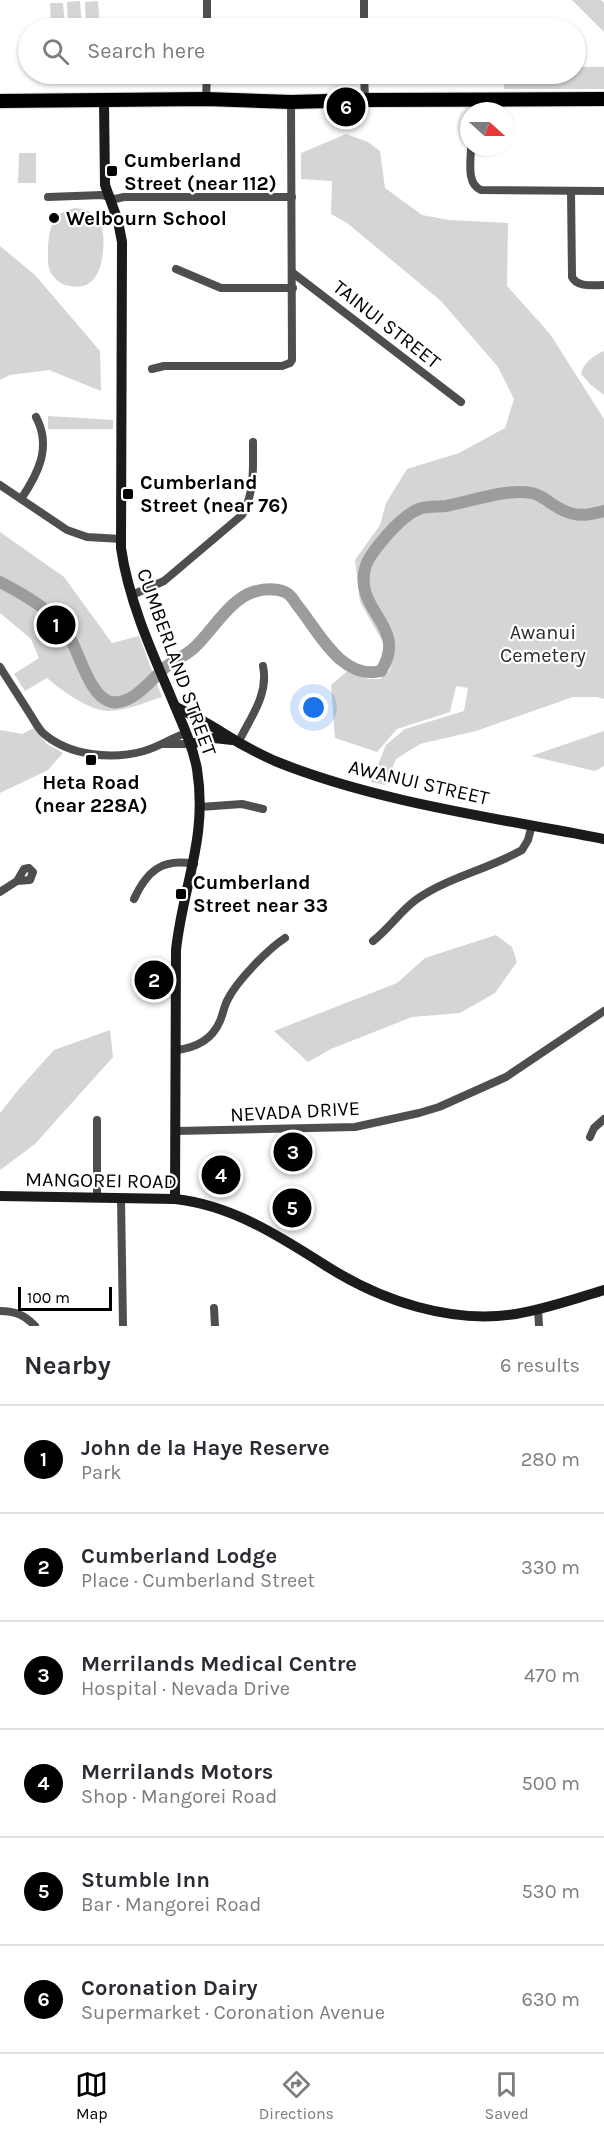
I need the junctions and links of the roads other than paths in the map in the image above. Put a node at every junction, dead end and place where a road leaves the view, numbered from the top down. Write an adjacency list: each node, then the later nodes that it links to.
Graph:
1 (207, 0): 3 (street)
2 (364, 0): 4 (street)
3 (207, 18)
4 (364, 18)
5 (207, 84): 8 (street)
6 (364, 84): 10 (street)
7 (0, 91): 11 (main road)
8 (206, 99): 12 (highway); 13 (highway)
9 (604, 99): 10 (highway)
10 (364, 100): 13 (highway)
11 (5, 101): 12 (highway)
12 (104, 101): 18 (main road, CUMBERLAND STREET)
13 (291, 102): 19 (street)
14 (471, 156): 15 (street)
15 (571, 190): 16 (street); 22 (street)
16 (604, 190)
17 (48, 196): 18 (street)
18 (110, 197): 19 (street); 30 (main road, CUMBERLAND STREET)
19 (292, 197): 21 (street)
20 (176, 269): 23 (street)
21 (293, 273): 23 (street); 25 (street, TAINUI STREET)
22 (604, 285)
23 (293, 288): 24 (street)
24 (152, 369)
25 (461, 402)
26 (36, 417): 29 (street)
27 (253, 442): 31 (street)
28 (0, 485): 29 (street)
29 (21, 499): 30 (street)
30 (120, 538): 31 (main road, CUMBERLAND STREET)
31 (132, 595): 34 (main road, CUMBERLAND STREET)
32 (263, 666): 37 (street)
33 (0, 667): 38 (street)
34 (175, 706): 35 (main road, AWANUI STREET); 36 (main road, CUMBERLAND STREET)
35 (207, 724): 36 (main road); 37 (main road, AWANUI STREET)
36 (186, 733): 38 (street); 39 (main road, CUMBERLAND STREET)
37 (235, 742): 39 (main road, AWANUI STREET); 42 (main road, AWANUI STREET)
38 (164, 744): 39 (street)
39 (190, 744): 40 (main road, CUMBERLAND STREET)
40 (201, 807): 41 (street); 44 (main road, CUMBERLAND STREET)
41 (263, 809)
42 (532, 825): 43 (main road, AWANUI STREET); 49 (street)
43 (604, 838)
44 (194, 864): 47 (street); 51 (main road, CUMBERLAND STREET)
45 (17, 881): 46 (street)
46 (0, 892)
47 (134, 899)
48 (285, 938): 51 (street)
49 (374, 941)
50 (604, 1011): 54 (street, NEVADA DRIVE)
51 (176, 1050): 54 (main road, CUMBERLAND STREET)
52 (604, 1119): 55 (street)
53 (97, 1120): 57 (street)
54 (176, 1131): 59 (main road, CUMBERLAND STREET)
55 (590, 1137)
56 (0, 1196): 57 (main road, MANGOREI ROAD)
57 (97, 1198): 58 (main road, MANGOREI ROAD)
58 (121, 1199): 59 (main road, MANGOREI ROAD); 65 (street)
59 (175, 1199): 62 (main road, MANGOREI ROAD)
60 (604, 1290): 62 (main road, MANGOREI ROAD)
61 (214, 1308): 66 (street)
62 (538, 1309): 67 (street)
63 (0, 1311): 64 (street)
64 (34, 1326)
65 (123, 1326)
66 (215, 1326)
67 (539, 1326)

